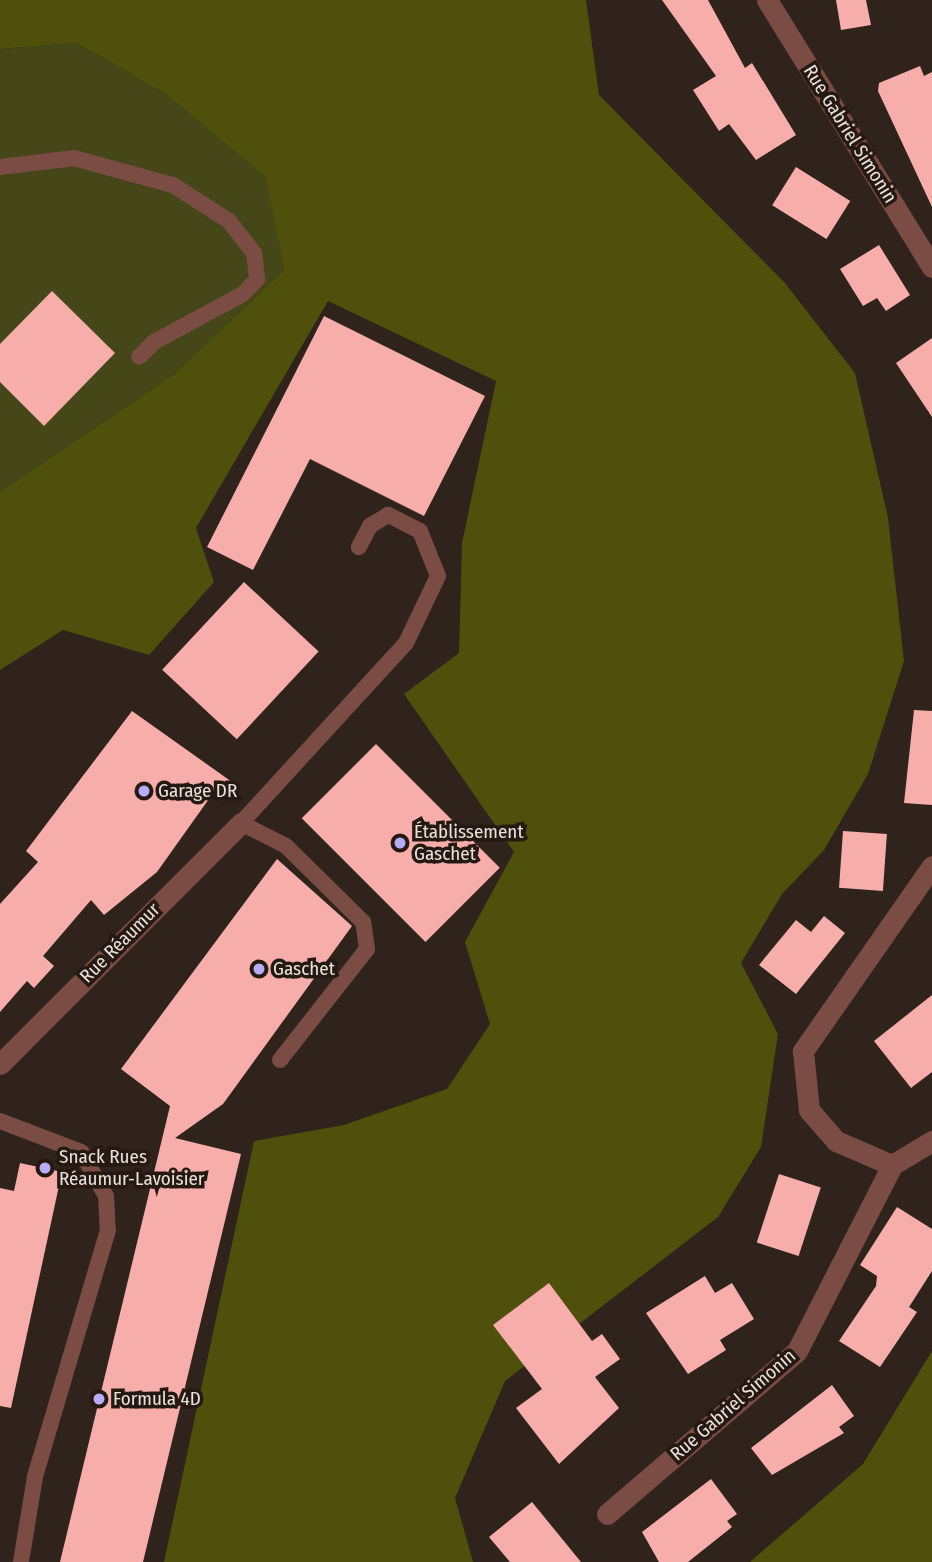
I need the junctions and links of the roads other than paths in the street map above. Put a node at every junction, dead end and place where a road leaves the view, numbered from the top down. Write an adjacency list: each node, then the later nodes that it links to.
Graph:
1 (767, 0): 3 (street, Rue Gabriel Simonin)
2 (0, 167): 4 (lane)
3 (932, 267)
4 (139, 357)
5 (359, 547): 6 (lane)
6 (241, 822): 8 (lane); 9 (street, Rue Réaumur)
7 (932, 866): 12 (street)
8 (280, 1059)
9 (0, 1064)
10 (0, 1121): 14 (lane)
11 (932, 1141): 12 (street)
12 (892, 1165): 13 (street, Rue Gabriel Simonin)
13 (607, 1514)
14 (21, 1562)

